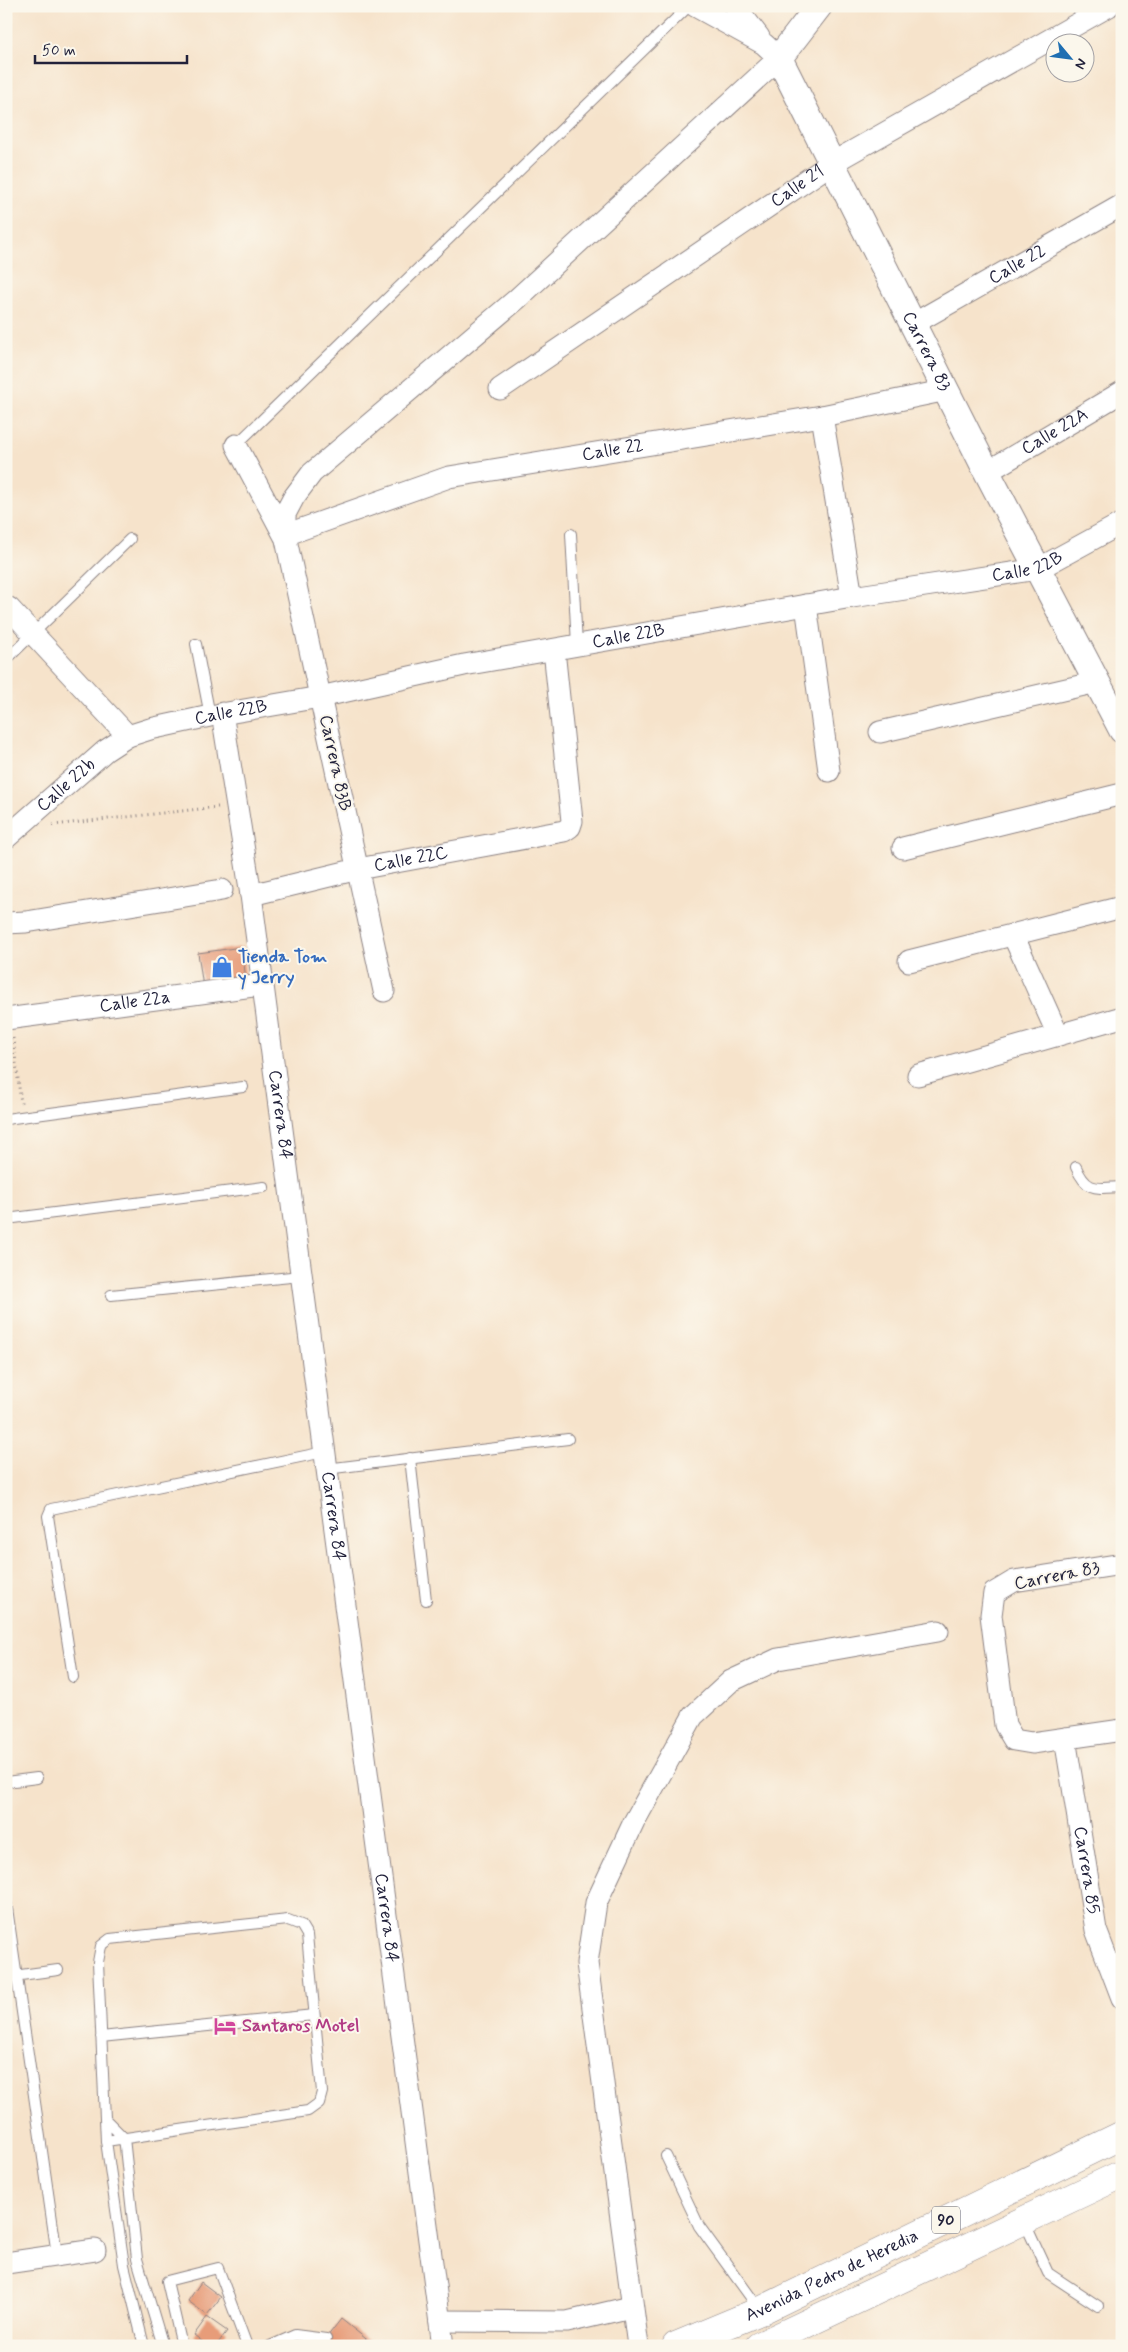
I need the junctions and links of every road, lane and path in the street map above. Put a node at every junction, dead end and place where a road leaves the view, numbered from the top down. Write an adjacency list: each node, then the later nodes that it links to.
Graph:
1 (689, 6): 14 (lane)
2 (695, 6): 6 (street)
3 (735, 6): 6 (street)
4 (819, 6): 6 (street)
5 (1109, 6): 7 (street, Calle 21)
6 (772, 51): 7 (street, Carrera 83); 18 (street)
7 (832, 163): 9 (street, Carrera 83); 10 (street, Calle 21)
8 (1122, 205): 9 (street, Calle 22)
9 (913, 324): 11 (street, Carrera 83)
10 (500, 389)
11 (947, 390): 13 (street, Calle 22); 15 (street, Carrera 83)
12 (1122, 392): 15 (street, Calle 22A)
13 (822, 416): 18 (street, Calle 22); 21 (street)
14 (236, 445): 18 (street)
15 (988, 472): 20 (street, Carrera 83)
16 (1122, 523): 20 (street, Calle 22B)
17 (571, 534): 26 (lane)
18 (285, 535): 30 (street, Carrera 83B)
19 (130, 539): 24 (lane)
20 (1038, 569): 21 (street, Calle 22B); 29 (street, Carrera 83)
21 (852, 597): 22 (street, Calle 22B)
22 (806, 605): 26 (street, Calle 22B); 35 (street)
23 (9, 608): 24 (street)
24 (34, 634): 28 (lane); 34 (street)
25 (196, 644): 31 (lane)
26 (577, 646): 27 (street, Calle 22B)
27 (554, 650): 30 (street, Calle 22B); 40 (street, Calle 22C)
28 (6, 660)
29 (1097, 682): 32 (street, Carrera 83); 33 (street)
30 (320, 696): 31 (street, Calle 22B); 40 (street, Carrera 83B)
31 (216, 714): 34 (street, Calle 22B); 37 (street, Carrera 84)
32 (1122, 730)
33 (880, 732)
34 (128, 736): 38 (street, Calle 22b)
35 (829, 771)
36 (1122, 794): 39 (street)
37 (236, 805): 38 (path); 42 (street, Carrera 84)
38 (11, 834)
39 (903, 848)
40 (358, 869): 42 (street, Calle 22C); 49 (street, Carrera 83B)
41 (222, 890): 44 (street)
42 (251, 895): 48 (street, Carrera 84)
43 (1122, 907): 45 (street)
44 (6, 923)
45 (1014, 935): 46 (street); 52 (street)
46 (909, 961)
47 (6, 985): 51 (path)
48 (262, 986): 51 (street, Calle 22a); 61 (street, Carrera 84)
49 (384, 991)
50 (1122, 1017): 52 (street)
51 (8, 1018): 55 (path)
52 (1058, 1035): 53 (street)
53 (918, 1075)
54 (242, 1087): 55 (lane)
55 (23, 1117): 56 (lane)
56 (6, 1119)
57 (1076, 1167): 59 (lane)
58 (264, 1187): 60 (lane)
59 (1122, 1187)
60 (6, 1219)
61 (301, 1276): 62 (lane); 65 (street, Carrera 84)
62 (111, 1295)
63 (568, 1440): 64 (lane)
64 (410, 1458): 65 (lane); 67 (lane)
65 (325, 1461): 69 (lane); 93 (street, Carrera 84)
66 (1122, 1564): 71 (street, Carrera 83)
67 (426, 1600)
68 (938, 1631): 91 (street)
69 (73, 1677)
70 (1122, 1730): 71 (street)
71 (1065, 1738): 77 (street, Carrera 85)
72 (37, 1778): 73 (lane)
73 (6, 1782)
74 (6, 1901): 76 (lane)
75 (58, 1970): 76 (lane)
76 (12, 1976): 88 (lane)
77 (1122, 1998)
78 (314, 2015): 79 (lane); 79 (lane); 82 (lane)
79 (101, 2037): 80 (lane)
80 (105, 2119): 82 (lane); 83 (lane)
81 (1122, 2135): 92 (highway, Avenida Pedro de Heredia / 90)
82 (124, 2138): 83 (lane); 97 (lane)
83 (106, 2141): 96 (lane)
84 (666, 2156): 92 (lane)
85 (1122, 2174): 86 (highway, Avenida Pedro de Heredia / 90)
86 (1024, 2220): 90 (lane); 95 (highway, Avenida Pedro de Heredia / 90)
87 (95, 2250): 88 (street)
88 (57, 2256): 89 (street)
89 (6, 2263)
90 (1098, 2306)
91 (631, 2307): 93 (street); 102 (street)
92 (760, 2311): 95 (street); 103 (highway, Avenida Pedro de Heredia / 90)
93 (440, 2321): 101 (street, Carrera 84)
94 (326, 2339): 100 (lane)
95 (771, 2344)
96 (144, 2346)
97 (163, 2346)
98 (182, 2346): 99 (lane)
99 (246, 2346)
100 (270, 2346)
101 (443, 2346)
102 (638, 2346)
103 (676, 2346)

